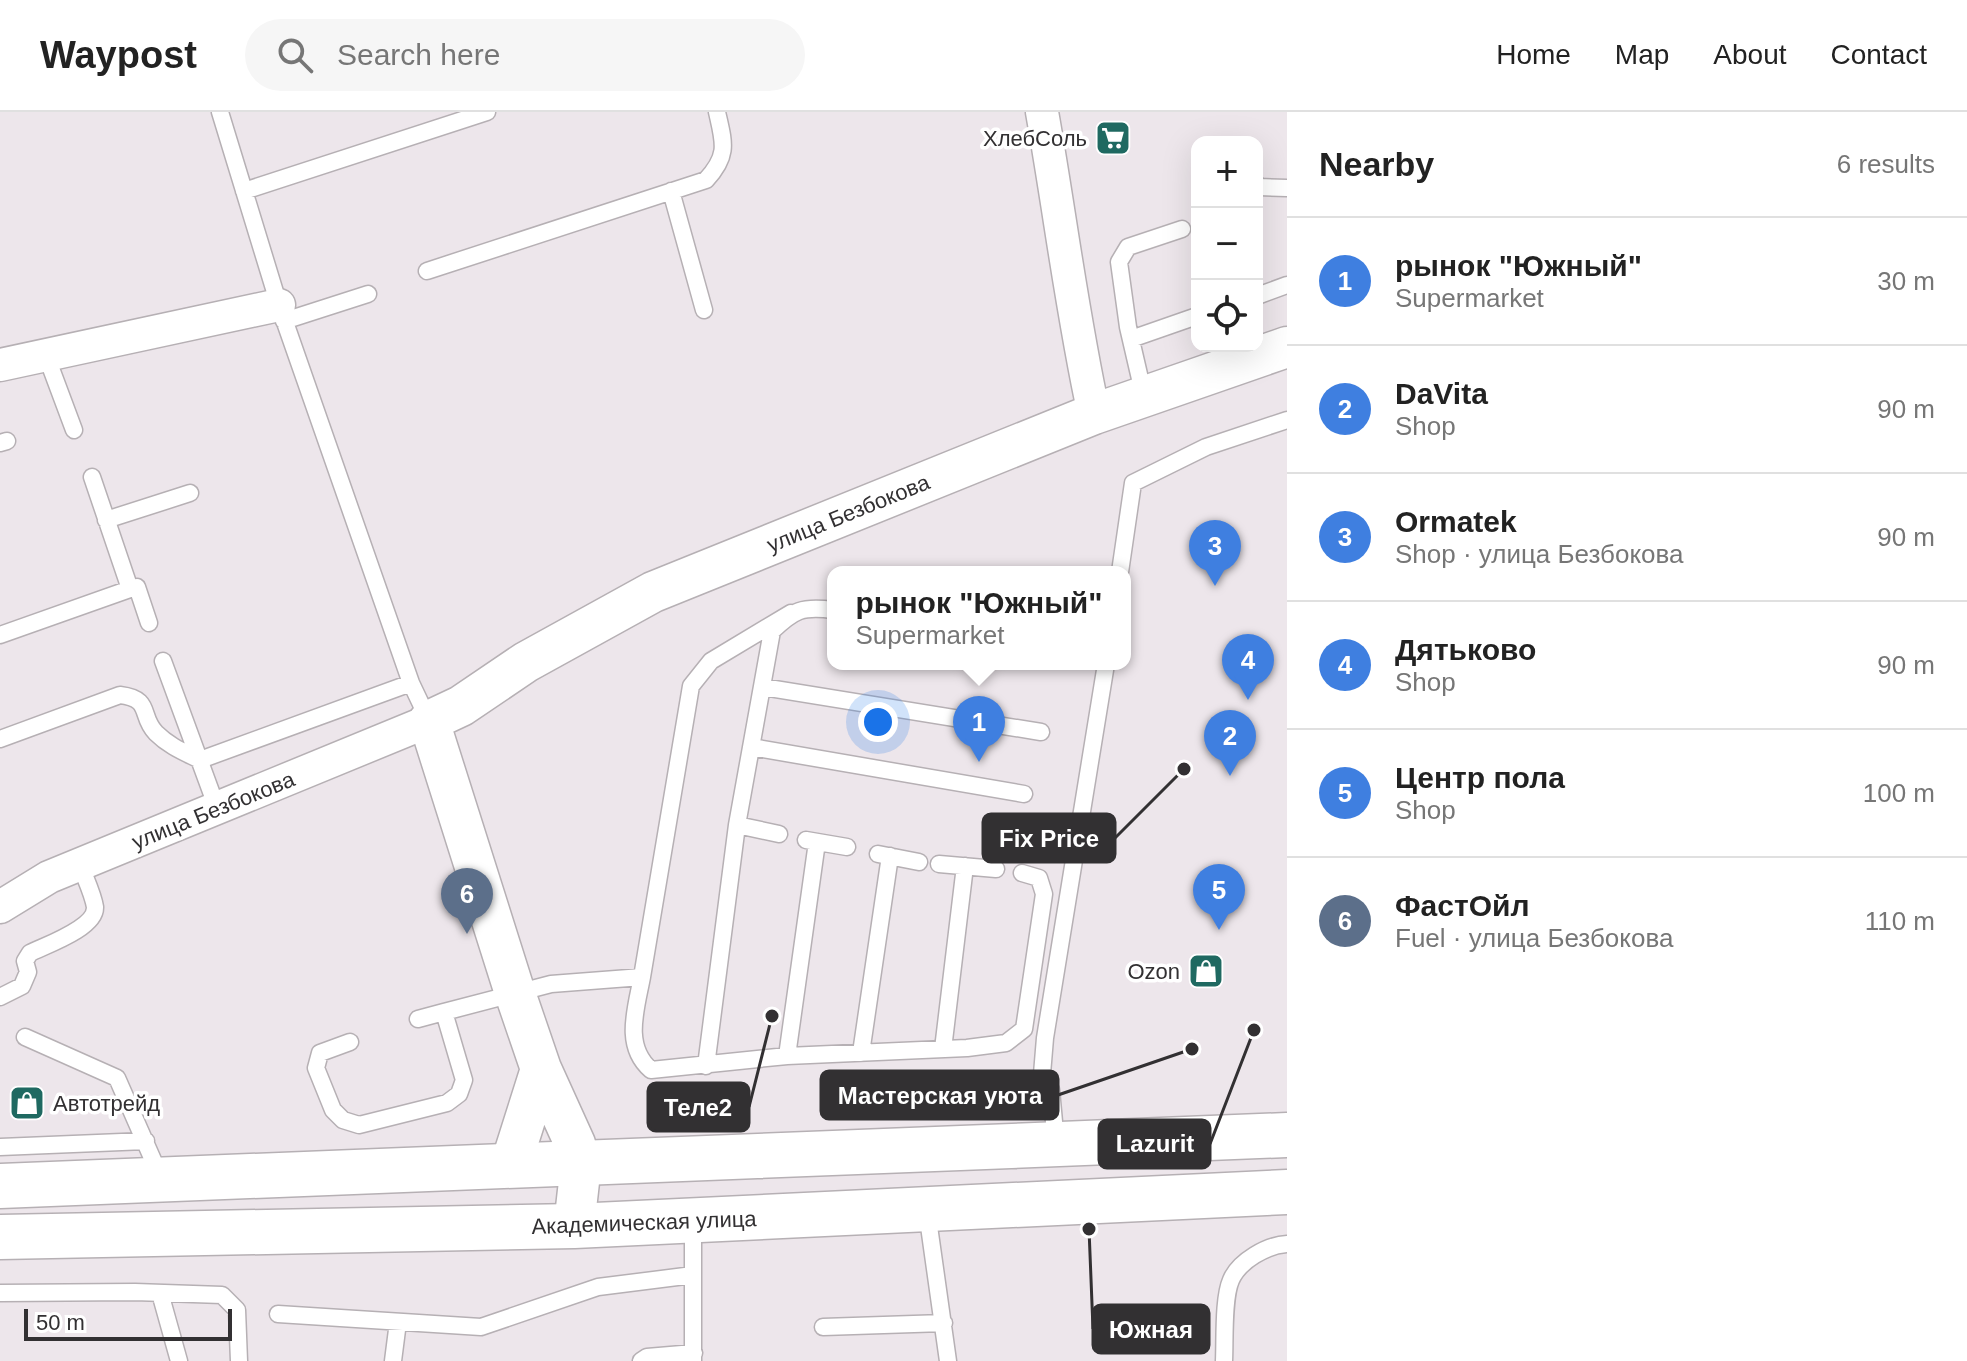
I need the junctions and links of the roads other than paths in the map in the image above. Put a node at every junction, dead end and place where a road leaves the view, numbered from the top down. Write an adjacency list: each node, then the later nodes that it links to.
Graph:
1 (220, 112): 7 (lane)
2 (487, 112): 7 (lane)
3 (717, 112): 8 (lane)
4 (1042, 112): 22 (street)
5 (1263, 187): 6 (lane)
6 (1287, 188)
7 (244, 191): 15 (lane)
8 (671, 191): 10 (lane); 14 (lane)
9 (1182, 229): 17 (lane)
10 (427, 271)
11 (1287, 285): 13 (lane)
12 (368, 294): 15 (lane)
13 (1263, 294)
14 (704, 310)
15 (282, 313): 19 (street); 36 (lane)
16 (1191, 318): 17 (lane)
17 (1131, 339): 21 (lane)
18 (1287, 347): 21 (street, улица Безбокова)
19 (46, 355): 20 (street); 24 (lane)
20 (0, 365)
21 (1144, 396): 22 (street, улица Безбокова)
22 (1094, 414): 38 (street, улица Безбокова)
23 (1287, 420): 28 (lane)
24 (74, 430)
25 (92, 477): 27 (lane)
26 (190, 493): 27 (lane)
27 (106, 520): 29 (lane)
28 (1121, 566)
29 (130, 589): 32 (lane); 33 (lane)
30 (827, 609): 31 (lane)
31 (791, 613): 37 (lane); 55 (lane)
32 (149, 623)
33 (0, 635)
34 (163, 661): 42 (lane)
35 (1105, 670): 69 (lane)
36 (411, 683): 38 (lane); 42 (lane)
37 (762, 687): 39 (lane); 41 (lane)
38 (429, 721): 44 (street, улица Безбокова); 56 (street)
39 (1041, 732)
40 (0, 739): 42 (lane)
41 (751, 747): 43 (lane); 45 (lane)
42 (200, 760): 44 (lane)
43 (1024, 794)
44 (217, 808): 49 (street, улица Безбокова)
45 (737, 825): 46 (lane); 65 (lane)
46 (779, 834)
47 (847, 847): 64 (lane)
48 (919, 862): 63 (lane)
49 (80, 864): 54 (street, улица Безбокова); 57 (lane)
50 (939, 864): 51 (lane)
51 (965, 866): 52 (lane); 62 (lane)
52 (996, 869)
53 (1022, 873): 62 (lane)
54 (0, 907)
55 (642, 977): 56 (lane); 65 (lane)
56 (515, 993): 58 (lane); 66 (street)
57 (0, 997)
58 (444, 1012): 59 (lane); 61 (lane)
59 (418, 1019)
60 (25, 1037): 68 (lane)
61 (350, 1042)
62 (943, 1049): 63 (lane)
63 (861, 1053): 64 (lane)
64 (787, 1056): 65 (lane)
65 (706, 1066)
66 (541, 1069): 72 (street); 73 (street)
67 (1287, 1135): 69 (main road)
68 (146, 1141): 70 (lane); 74 (lane)
69 (1056, 1144): 71 (main road)
70 (0, 1147)
71 (703, 1159): 72 (main road); 78 (main road)
72 (581, 1164): 73 (main road); 79 (street)
73 (510, 1167): 74 (main road)
74 (163, 1181): 75 (main road)
75 (0, 1186)
76 (1287, 1192): 77 (main road, Академическая улица)
77 (926, 1210): 78 (main road, Академическая улица); 87 (lane)
78 (693, 1220): 79 (main road, Академическая улица); 82 (lane)
79 (574, 1226): 80 (main road, Академическая улица)
80 (0, 1237)
81 (1287, 1244): 95 (lane)
82 (693, 1275): 86 (lane); 89 (lane)
83 (0, 1293): 84 (lane)
84 (160, 1293): 90 (lane); 91 (lane)
85 (278, 1314): 86 (lane)
86 (398, 1322): 92 (lane)
87 (944, 1323): 88 (lane); 94 (lane)
88 (823, 1327)
89 (693, 1357): 93 (lane)
90 (179, 1361)
91 (239, 1361)
92 (393, 1361)
93 (641, 1361)
94 (948, 1361)
95 (1224, 1361)

